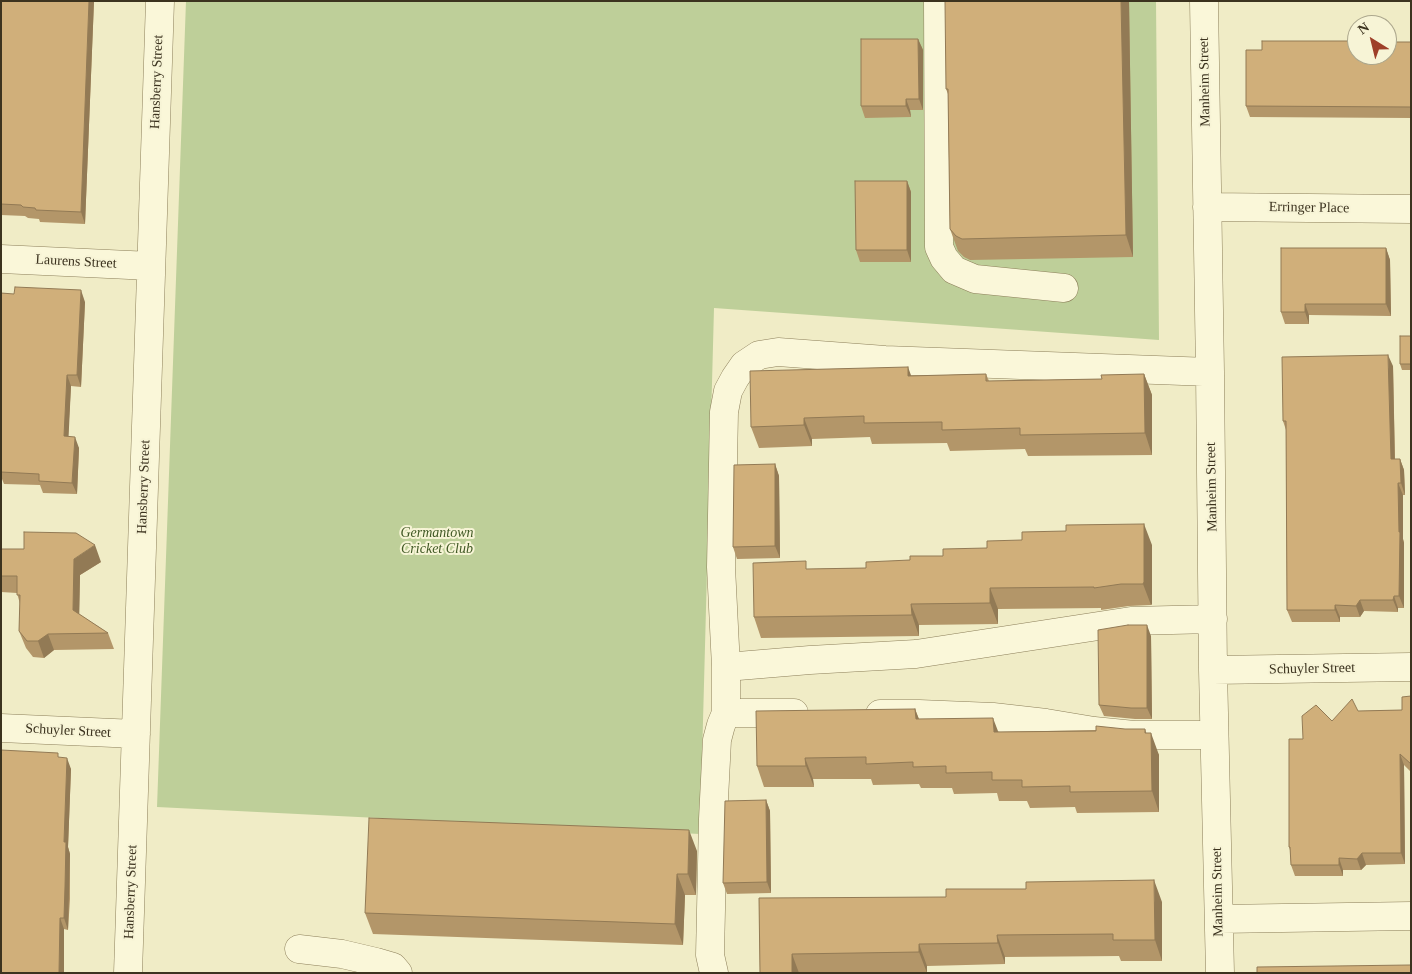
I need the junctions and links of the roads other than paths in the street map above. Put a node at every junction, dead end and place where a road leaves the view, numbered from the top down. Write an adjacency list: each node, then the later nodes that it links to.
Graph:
1 (160, 1): 7 (street, Hansberry Street)
2 (938, 1): 8 (street)
3 (1204, 1): 4 (street, Manheim Street)
4 (1207, 207): 5 (street, Erringer Place); 9 (street, Manheim Street)
5 (1411, 209)
6 (1, 259): 7 (street, Laurens Street)
7 (151, 266): 18 (street, Hansberry Street)
8 (1064, 288)
9 (1210, 372): 10 (street, Manheim Street); 11 (street)
10 (1213, 620): 11 (street); 13 (street, Manheim Street)
11 (726, 667): 14 (street)
12 (1411, 667): 13 (street, Schuyler Street)
13 (1213, 670): 19 (street, Manheim Street)
14 (726, 713): 15 (street); 25 (street)
15 (822, 714)
16 (851, 714): 19 (street)
17 (1, 728): 18 (street, Schuyler Street)
18 (136, 734): 23 (street, Hansberry Street)
19 (1214, 735): 21 (street, Manheim Street)
20 (1411, 916): 21 (street)
21 (1219, 919): 26 (street, Manheim Street)
22 (299, 949): 24 (street)
23 (128, 973)
24 (398, 973)
25 (714, 973)
26 (1220, 973)

